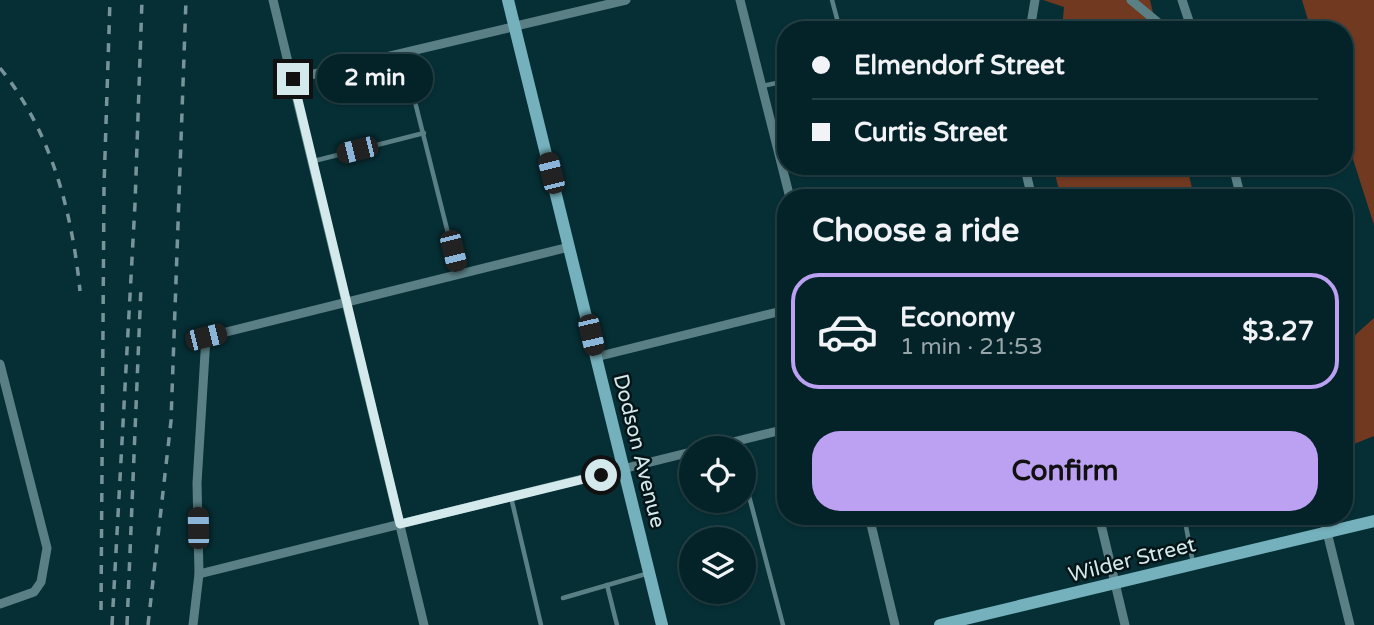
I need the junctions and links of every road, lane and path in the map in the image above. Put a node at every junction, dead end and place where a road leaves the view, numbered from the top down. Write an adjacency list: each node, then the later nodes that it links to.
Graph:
1 (273, 0): 15 (street)
2 (508, 0): 13 (street, Dodson Avenue)
3 (626, 0): 13 (street)
4 (740, 0): 17 (street)
5 (832, 0): 9 (lane)
6 (1035, 0): 10 (street)
7 (1131, 0): 11 (street)
8 (1182, 0): 12 (street)
9 (838, 21)
10 (1032, 21)
11 (1156, 21)
12 (1189, 21)
13 (514, 27): 14 (street); 21 (street, Dodson Avenue)
14 (403, 53): 15 (street); 18 (lane)
15 (293, 79): 20 (street)
16 (777, 83): 17 (lane)
17 (761, 86): 19 (street)
18 (424, 133): 20 (lane); 22 (lane)
19 (777, 148)
20 (313, 161): 23 (street)
21 (569, 247): 22 (street); 25 (street, Dodson Avenue)
22 (458, 274): 23 (street)
23 (346, 302): 34 (street); 42 (street)
24 (777, 312): 25 (street)
25 (596, 356): 30 (street, Dodson Avenue)
26 (0, 364): 46 (street)
27 (777, 432): 28 (street)
28 (756, 438)
29 (679, 455): 30 (street)
30 (624, 469): 31 (street); 41 (street, Dodson Avenue)
31 (511, 497): 34 (street); 49 (lane)
32 (753, 513): 52 (lane)
33 (1374, 521): 39 (street, Wilder Street)
34 (400, 524): 42 (street); 48 (street)
35 (871, 525): 53 (street)
36 (1101, 525): 43 (street)
37 (1186, 525): 40 (lane)
38 (1325, 525): 39 (street)
39 (1327, 532): 40 (street, Wilder Street); 56 (street)
40 (1193, 565): 43 (street, Wilder Street)
41 (649, 573): 44 (lane); 51 (street, Dodson Avenue)
42 (199, 574): 47 (street)
43 (1115, 584): 54 (street, Wilder Street); 55 (street)
44 (607, 585): 45 (lane); 50 (lane)
45 (563, 598)
46 (0, 604)
47 (193, 625)
48 (424, 625)
49 (541, 625)
50 (617, 625)
51 (662, 625)
52 (783, 625)
53 (895, 625)
54 (940, 625)
55 (1125, 625)
56 (1350, 625)

